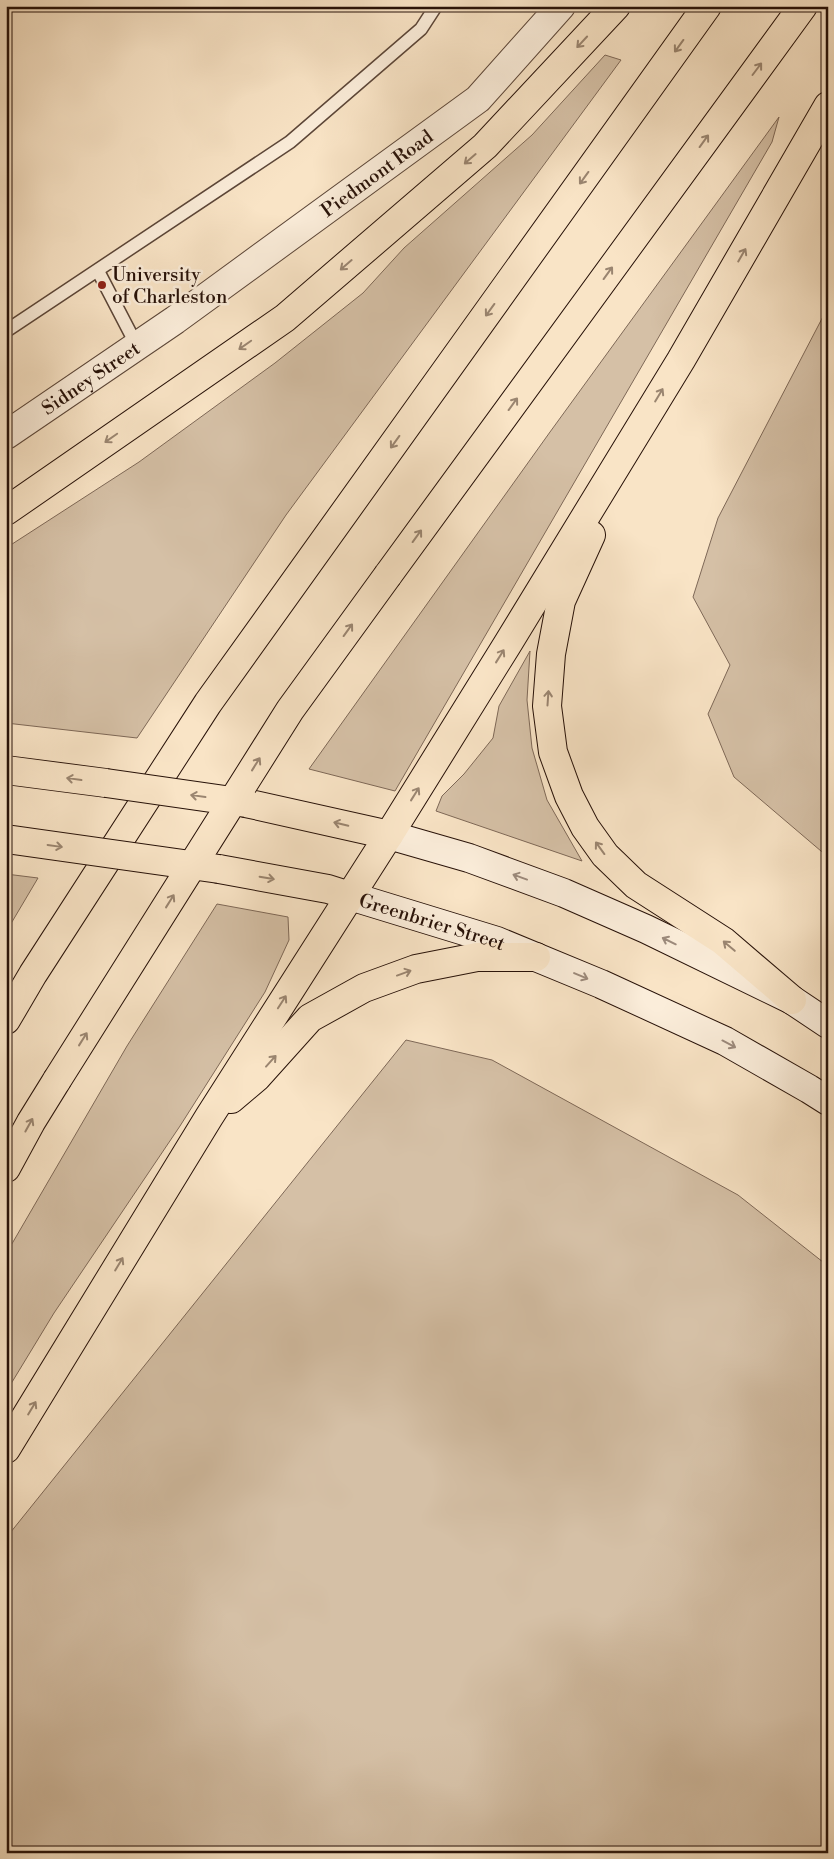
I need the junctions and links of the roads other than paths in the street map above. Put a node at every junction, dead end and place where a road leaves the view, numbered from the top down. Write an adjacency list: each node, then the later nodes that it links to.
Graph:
1 (436, 6): 7 (lane)
2 (561, 6): 8 (main road, Piedmont Road)
3 (616, 6): 13 (main road, one-way to 13)
4 (707, 6): 20 (main road, one-way to 20)
5 (804, 6): 24 (main road, one-way to 5, bridge)
6 (828, 106): 12 (main road, one-way to 6)
7 (98, 271): 9 (lane); 10 (lane)
8 (175, 320): 10 (main road, Sidney Street)
9 (6, 331)
10 (137, 346): 11 (main road, Sidney Street)
11 (6, 435)
12 (634, 437): 15 (main road, one-way to 12); 19 (main road, one-way to 12)
13 (6, 511)
14 (6, 770): 15 (main road, one-way to 14, bridge)
15 (389, 835): 17 (main road); 19 (main road, one-way to 15)
16 (6, 839): 17 (main road, Greenbrier Street, one-way to 17, bridge)
17 (350, 896): 18 (main road, Greenbrier Street); 23 (main road, one-way to 17)
18 (536, 957): 22 (main road, Greenbrier Street, one-way to 22); 23 (main road, one-way to 18)
19 (792, 1000): 21 (main road)
20 (6, 1020)
21 (828, 1024)
22 (828, 1101)
23 (209, 1117): 25 (main road, one-way to 23)
24 (6, 1168)
25 (6, 1449)

